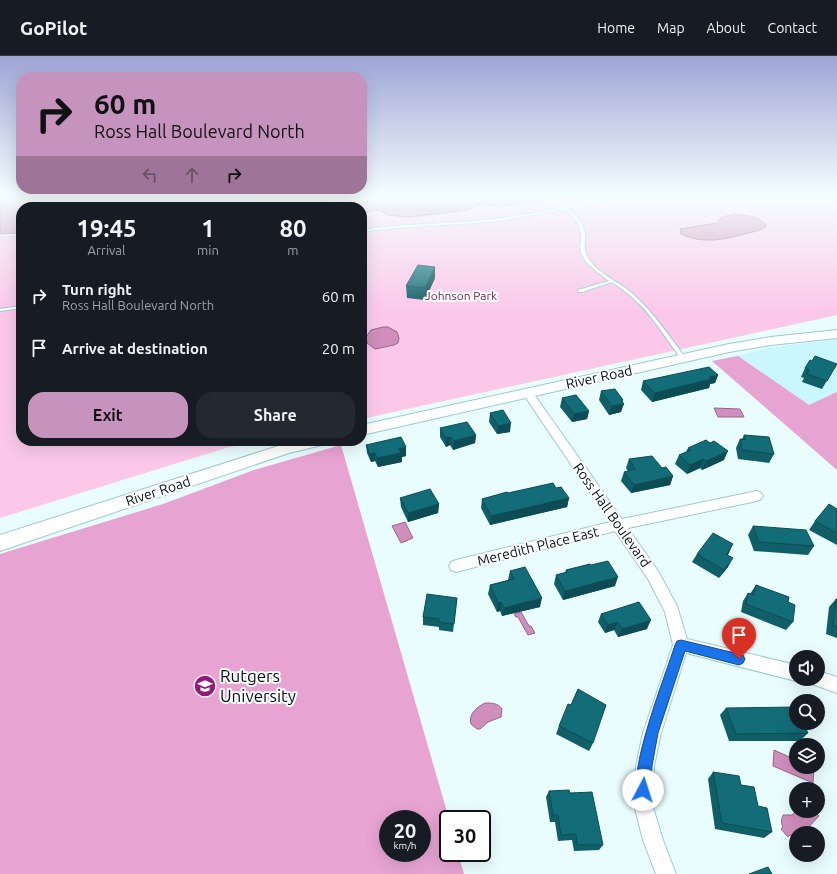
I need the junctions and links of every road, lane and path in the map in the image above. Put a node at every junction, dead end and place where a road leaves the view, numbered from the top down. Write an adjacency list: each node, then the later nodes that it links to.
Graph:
1 (583, 235): 2 (lane)
2 (612, 281): 3 (lane); 7 (lane)
3 (580, 291)
4 (16, 308): 5 (lane)
5 (0, 310)
6 (837, 334): 7 (street, River Road)
7 (683, 358): 8 (street, River Road)
8 (527, 392): 9 (street, River Road); 12 (street, Ross Hall Boulevard)
9 (367, 429)
10 (297, 446): 13 (street, River Road)
11 (758, 496): 12 (street, Meredith Place East)
12 (619, 525): 14 (street, Meredith Place East); 15 (street, Ross Hall Boulevard)
13 (0, 543)
14 (456, 566)
15 (681, 645): 16 (street); 19 (street)
16 (789, 672)
17 (825, 681): 18 (street)
18 (837, 684)
19 (666, 874)

